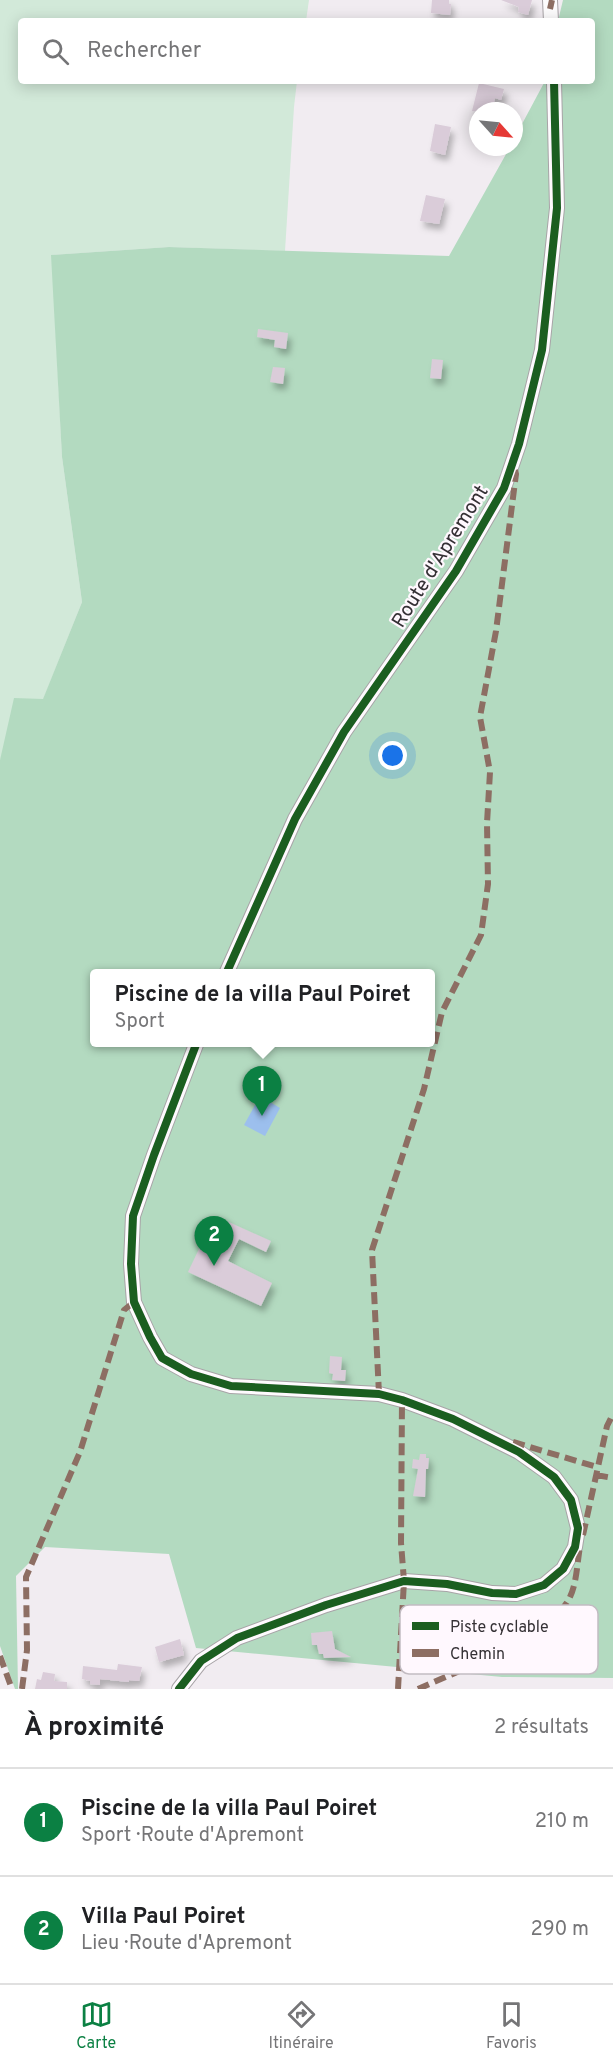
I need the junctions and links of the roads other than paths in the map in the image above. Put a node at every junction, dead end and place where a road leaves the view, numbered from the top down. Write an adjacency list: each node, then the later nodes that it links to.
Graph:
1 (550, 0): 2 (street)
2 (551, 18)
3 (554, 84): 4 (street, Route d'Apremont)
4 (227, 969)
5 (195, 1047): 6 (street)
6 (179, 1689)

